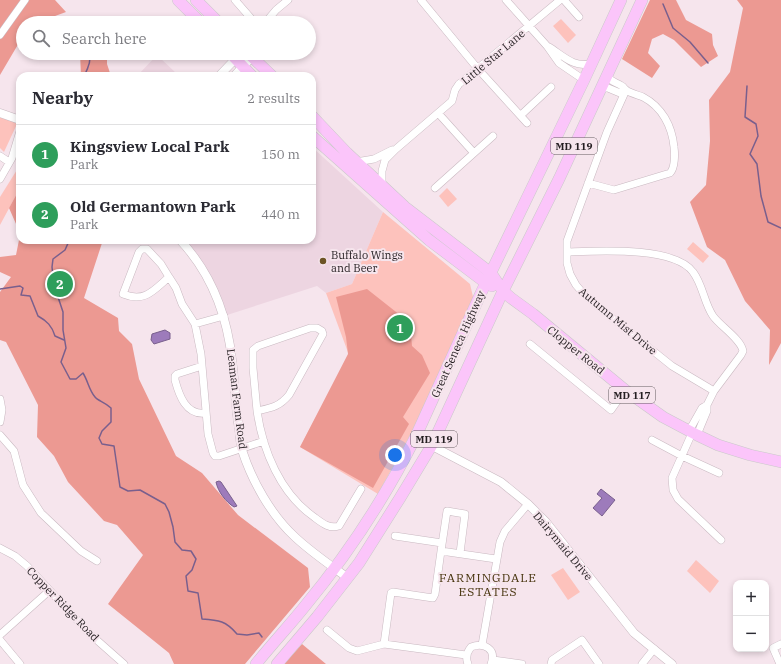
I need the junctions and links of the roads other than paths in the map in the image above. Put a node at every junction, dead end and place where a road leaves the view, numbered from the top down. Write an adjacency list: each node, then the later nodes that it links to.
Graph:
1 (24, 0): 20 (street)
2 (178, 0): 13 (main road)
3 (196, 0): 14 (main road)
4 (234, 0): 15 (street)
5 (288, 0): 12 (street)
6 (421, 0): 27 (street)
7 (506, 0): 19 (street)
8 (560, 0): 19 (street, Little Star Lane)
9 (564, 0): 18 (street)
10 (621, 0): 26 (main road, Great Seneca Highway / MD 119)
11 (642, 0): 28 (main road, Great Seneca Highway / MD 119)
12 (276, 10): 16 (street); 17 (street)
13 (194, 16)
14 (211, 16)
15 (249, 16)
16 (271, 16)
17 (275, 16)
18 (579, 17)
19 (529, 26): 21 (street); 27 (street, Little Star Lane)
20 (0, 35)
21 (547, 46): 26 (street); 33 (street)
22 (236, 60): 29 (street)
23 (238, 60): 30 (street)
24 (240, 60): 31 (main road)
25 (257, 60): 32 (main road)
26 (591, 63): 33 (main road, Great Seneca Highway / MD 119)
27 (478, 69): 38 (street, Little Star Lane); 39 (street)
28 (608, 71): 35 (main road, Great Seneca Highway / MD 119); 36 (street)
29 (223, 72)
30 (235, 72)
31 (249, 72)
32 (268, 72)
33 (584, 80): 57 (main road, Great Seneca Highway / MD 119)
34 (551, 86): 39 (street)
35 (600, 88): 36 (street); 60 (main road, Great Seneca Highway / MD 119)
36 (626, 90): 52 (street, Autumn Mist Drive); 52 (street)
37 (0, 113): 40 (street)
38 (438, 113): 46 (street, Little Star Lane); 47 (street)
39 (521, 115): 42 (street)
40 (16, 119)
41 (316, 120): 50 (main road, Clopper Road / MD 117)
42 (528, 123)
43 (493, 136): 47 (street)
44 (316, 140): 59 (main road, Clopper Road / MD 117)
45 (16, 143): 49 (street)
46 (396, 149): 50 (street, Little Star Lane); 53 (street, Little Star Lane)
47 (474, 154): 54 (street)
48 (0, 156): 49 (street)
49 (10, 162): 51 (street)
50 (356, 162): 53 (main road, Clopper Road / MD 117)
51 (0, 179)
52 (588, 183): 56 (street, Autumn Mist Drive)
53 (382, 184): 57 (main road, Clopper Road / MD 117)
54 (435, 188)
55 (183, 244): 61 (street, Leaman Farm Road)
56 (567, 252): 66 (street, Autumn Mist Drive); 66 (street)
57 (491, 273): 59 (main road, Great Seneca Highway / MD 119); 60 (main road, Clopper Road / MD 117)
58 (169, 276): 58 (street); 62 (street)
59 (486, 284): 60 (main road, Clopper Road / MD 117); 73 (main road, Great Seneca Highway / MD 119)
60 (504, 291): 65 (main road, Clopper Road / MD 117); 76 (main road, Great Seneca Highway / MD 119)
61 (224, 316): 62 (street); 77 (street, Leaman Farm Road)
62 (195, 324): 64 (street)
63 (530, 344): 65 (street)
64 (202, 366): 69 (street); 69 (street)
65 (625, 390): 71 (main road, Clopper Road / MD 117)
66 (714, 391): 71 (street)
67 (0, 399): 70 (street)
68 (257, 411): 68 (street); 75 (street)
69 (206, 413): 77 (street)
70 (0, 422)
71 (693, 433): 78 (street); 79 (main road, Clopper Road / MD 117)
72 (0, 435): 90 (street)
73 (416, 436): 76 (street, Dairymaid Drive); 91 (main road, Great Seneca Highway / MD 119)
74 (652, 440): 78 (street)
75 (264, 441): 77 (street); 81 (street)
76 (432, 445): 82 (street, Dairymaid Drive); 92 (main road, Great Seneca Highway / MD 119)
77 (242, 448): 91 (street, Leaman Farm Road)
78 (682, 456): 80 (street); 84 (street)
79 (781, 462)
80 (719, 473)
81 (361, 489)
82 (528, 504): 89 (street); 100 (street, Dairymaid Drive)
83 (395, 536): 85 (street)
84 (721, 540)
85 (442, 543): 87 (street); 88 (street)
86 (0, 548): 93 (street, Copper Ridge Road)
87 (441, 551): 88 (street); 97 (street)
88 (460, 553): 89 (street)
89 (496, 559): 99 (street)
90 (97, 561)
91 (334, 568): 92 (street, Leaman Farm Road); 105 (main road, Great Seneca Highway / MD 119)
92 (348, 578): 106 (main road, Great Seneca Highway / MD 119)
93 (49, 591): 95 (street); 104 (street, Copper Ridge Road)
94 (327, 630): 97 (street)
95 (0, 635)
96 (0, 640): 103 (street)
97 (384, 644): 101 (street)
98 (781, 644): 113 (street)
99 (482, 645): 101 (street); 102 (street)
100 (654, 649): 111 (street); 112 (street, Dairymaid Drive)
101 (466, 655): 107 (street)
102 (492, 662): 108 (street)
103 (20, 664)
104 (124, 664)
105 (256, 664)
106 (277, 664)
107 (468, 664)
108 (522, 664)
109 (551, 664): 110 (street)
110 (599, 664)
111 (642, 664)
112 (672, 664)
113 (780, 664)

